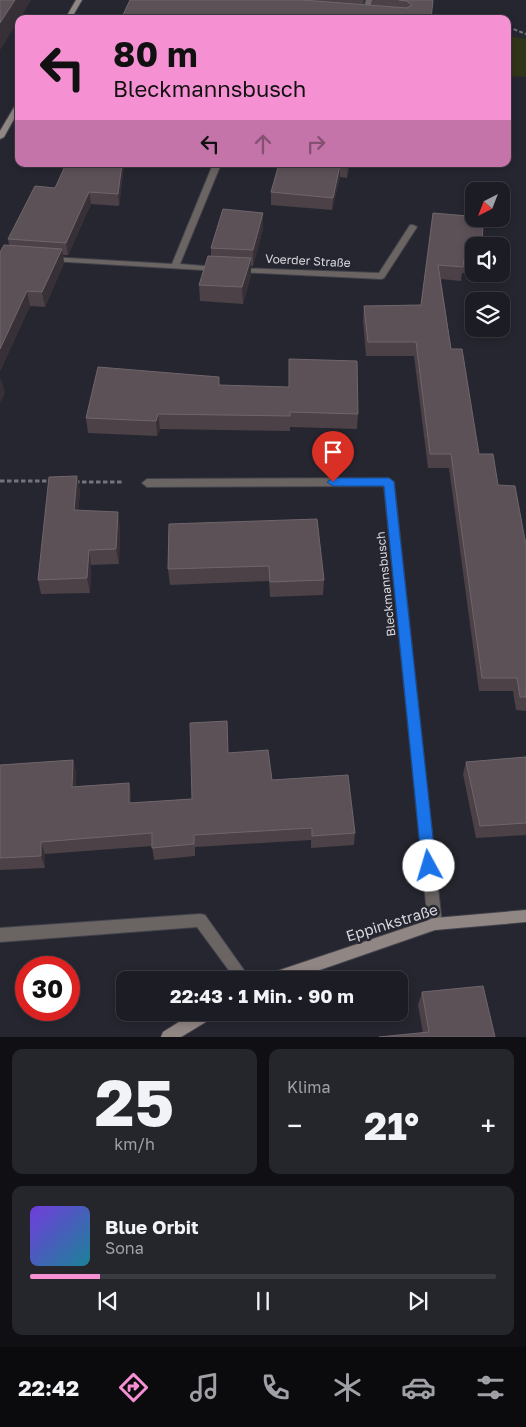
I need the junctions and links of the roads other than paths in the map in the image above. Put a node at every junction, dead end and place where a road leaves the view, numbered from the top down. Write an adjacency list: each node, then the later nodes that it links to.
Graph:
1 (79, 0): 6 (street)
2 (369, 0): 4 (street)
3 (357, 11): 4 (street)
4 (366, 12): 5 (street)
5 (374, 12)
6 (70, 15)
7 (15, 111): 8 (street)
8 (0, 137)
9 (216, 167): 12 (street)
10 (413, 227): 12 (street, Voerder Straße)
11 (39, 258): 12 (street, Voerder Straße)
12 (175, 267)
13 (146, 483): 15 (street, Bleckmannsbusch)
14 (526, 916): 15 (street, Eppinkstraße)
15 (435, 924): 18 (street, Eppinkstraße)
16 (0, 935): 17 (street)
17 (237, 971)
18 (297, 971)
19 (194, 1021): 20 (street)
20 (168, 1037)

